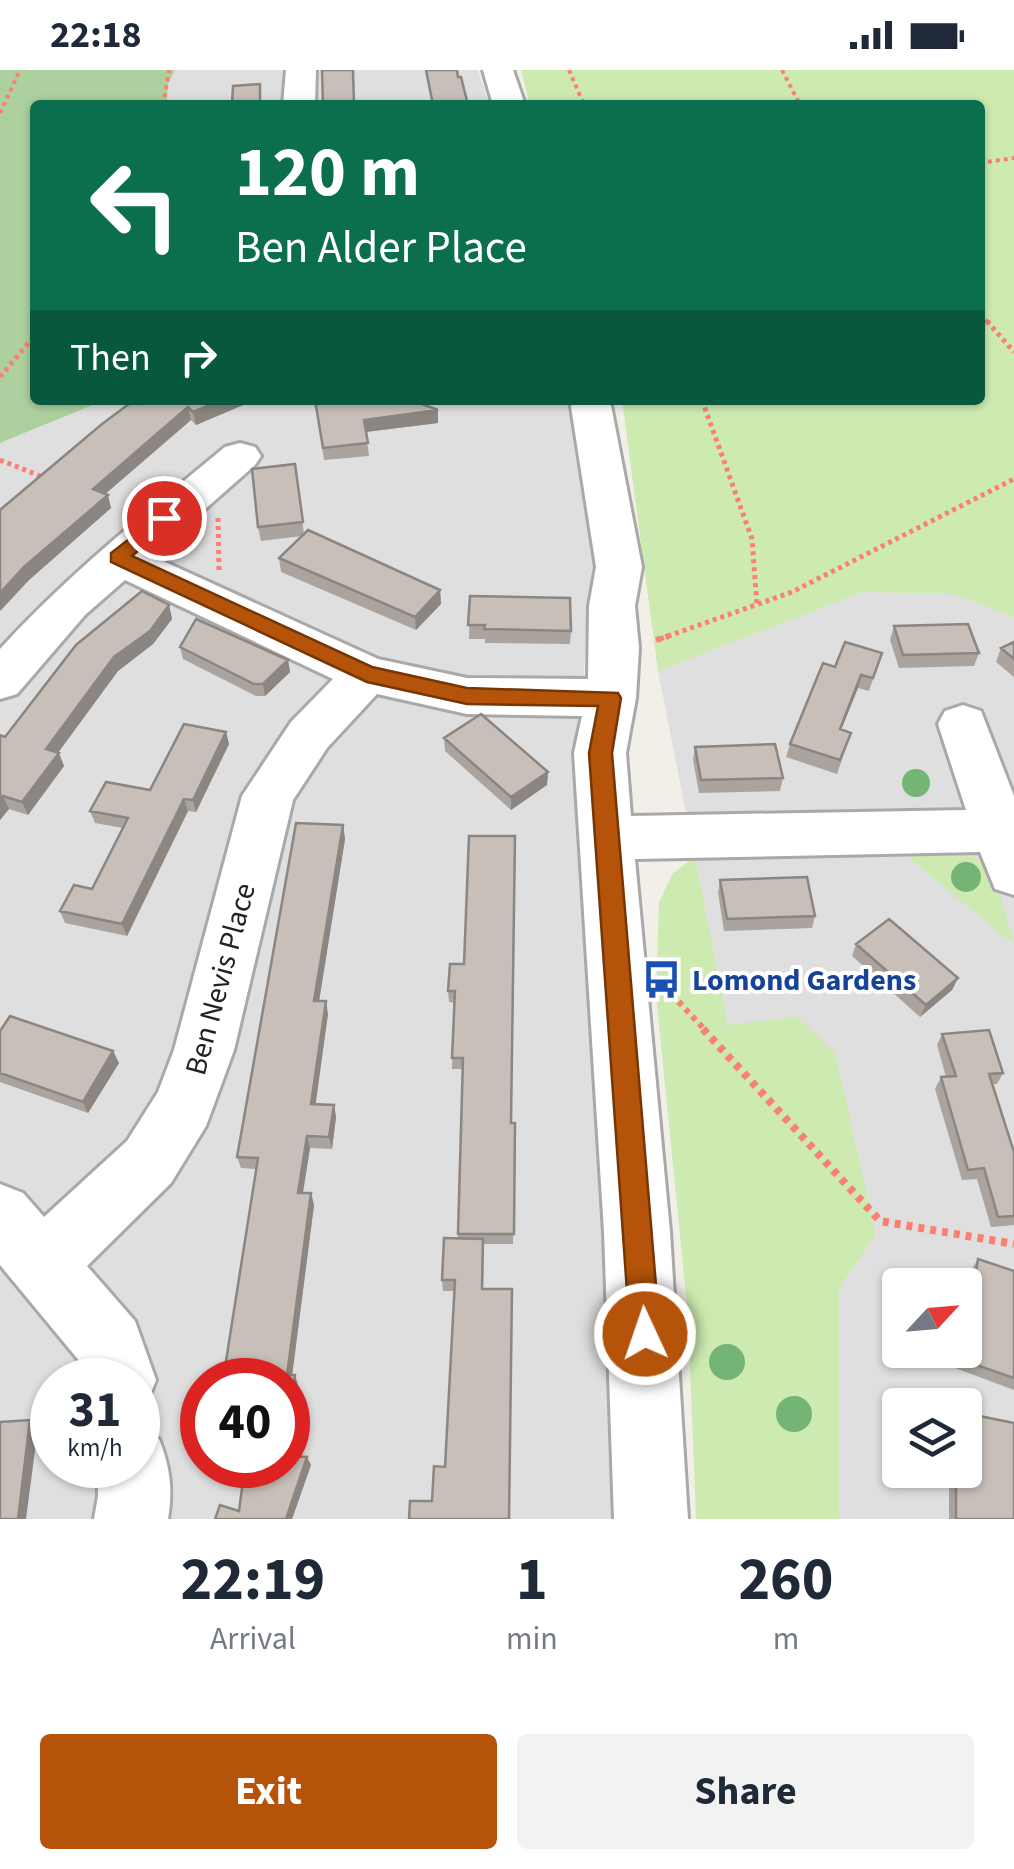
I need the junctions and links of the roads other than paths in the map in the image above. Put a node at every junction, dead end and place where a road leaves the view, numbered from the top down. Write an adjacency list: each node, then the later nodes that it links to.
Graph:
1 (301, 70): 3 (street)
2 (498, 70): 4 (street)
3 (299, 100)
4 (507, 100)
5 (591, 405): 10 (street)
6 (240, 456): 7 (street)
7 (118, 558): 8 (street); 9 (street)
8 (367, 674): 10 (street); 14 (street, Ben Nevis Place)
9 (0, 681)
10 (610, 698): 12 (street)
11 (963, 724): 13 (street)
12 (606, 838): 13 (street); 18 (street)
13 (1009, 845)
14 (20, 1239): 15 (street)
15 (114, 1358)
16 (135, 1488): 17 (street)
17 (131, 1519)
18 (651, 1519)

